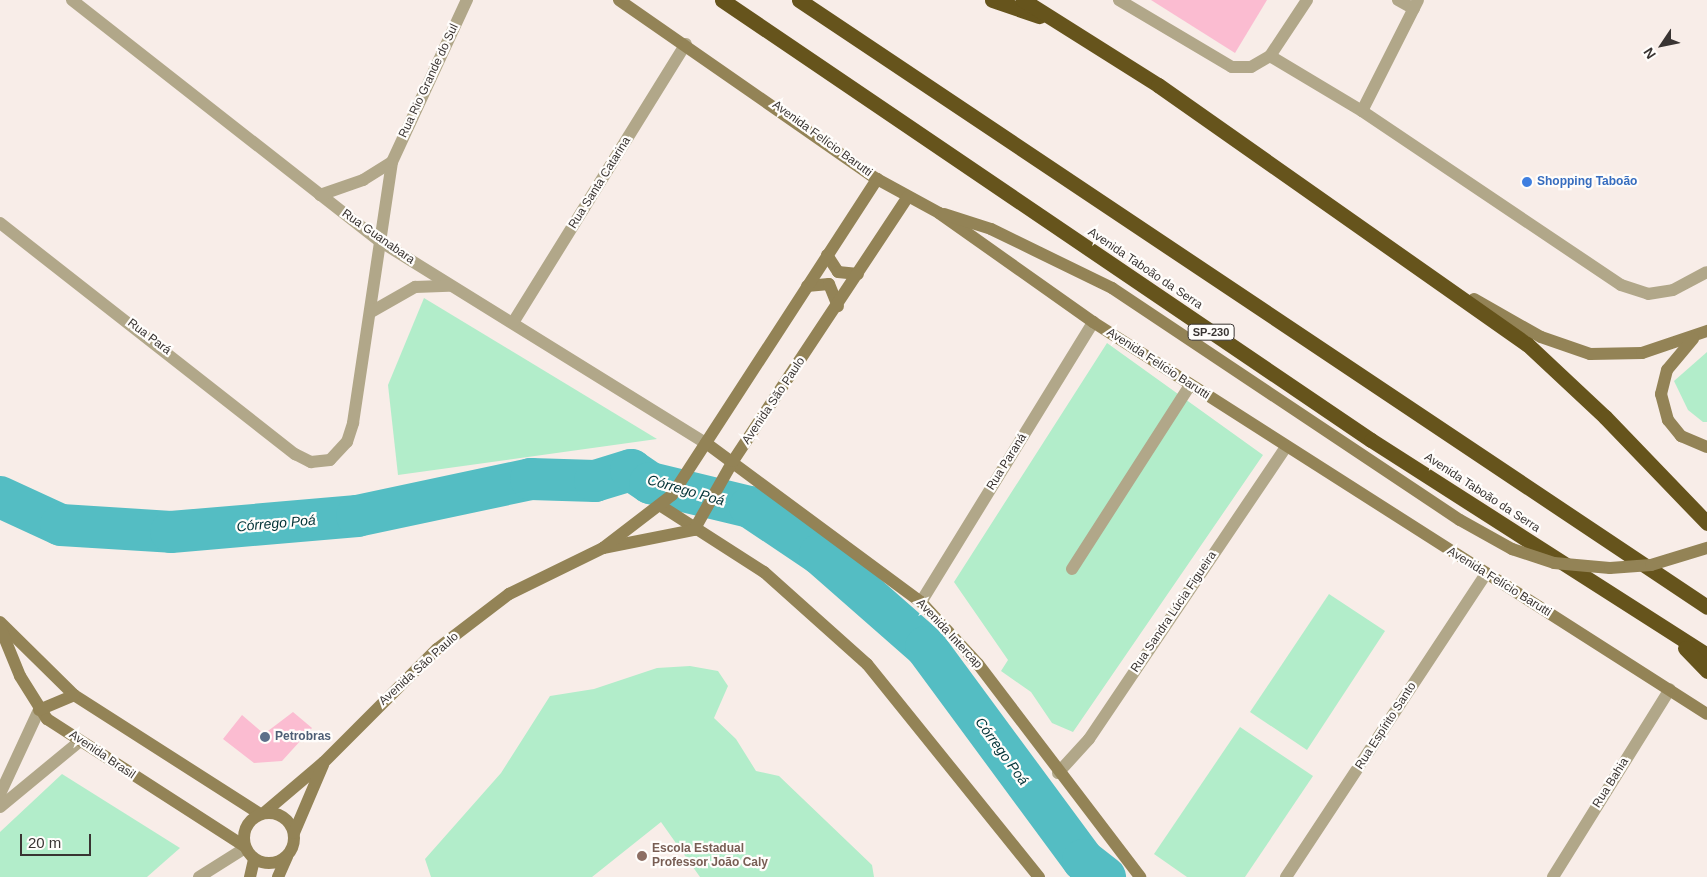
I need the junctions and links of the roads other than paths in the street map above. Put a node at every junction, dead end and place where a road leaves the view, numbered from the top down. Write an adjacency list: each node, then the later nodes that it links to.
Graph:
1 (72, 0): 18 (street, Rua Guanabara)
2 (467, 0): 16 (street, Rua Rio Grande do Sul)
3 (619, 0): 13 (main road, Avenida Felício Barutti)
4 (722, 0): 52 (highway, Avenida Taboão da Serra / SP-230)
5 (799, 0): 49 (highway)
6 (992, 0): 12 (highway)
7 (1023, 0): 12 (highway)
8 (1119, 0): 14 (street)
9 (1307, 0): 14 (street)
10 (1398, 0): 11 (street)
11 (1416, 4): 15 (street)
12 (1055, 21): 28 (highway)
13 (686, 44): 17 (main road, Avenida Felício Barutti); 31 (street, Rua Santa Catarina)
14 (1270, 56): 15 (street)
15 (1362, 111): 24 (street)
16 (392, 162): 18 (street); 22 (street, Rua Rio Grande do Sul)
17 (877, 179): 19 (main road, Avenida Felício Barutti); 23 (main road)
18 (320, 195): 22 (street, Rua Guanabara)
19 (908, 197): 20 (main road, Avenida Felício Barutti); 25 (main road, Avenida São Paulo)
20 (939, 213): 32 (main road, Avenida Felício Barutti); 45 (main road, bridge)
21 (0, 223): 39 (street, Rua Pará)
22 (378, 240): 26 (street, Rua Guanabara); 30 (street, Rua Rio Grande do Sul)
23 (828, 255): 25 (main road); 27 (main road)
24 (1707, 272)
25 (858, 274): 29 (main road, Avenida São Paulo)
26 (452, 286): 30 (street); 31 (street, Rua Guanabara)
27 (807, 286): 29 (main road); 38 (main road)
28 (1449, 286): 34 (main road); 42 (highway)
29 (838, 306): 40 (main road, Avenida São Paulo)
30 (371, 312): 39 (street, Rua Rio Grande do Sul)
31 (514, 321): 38 (street, Rua Guanabara)
32 (1093, 322): 35 (main road, Avenida Felício Barutti); 48 (street, Rua Paraná)
33 (1707, 331): 34 (main road)
34 (1693, 340): 37 (main road)
35 (1190, 385): 36 (main road, Avenida Felício Barutti); 46 (street)
36 (1286, 447): 47 (main road, Avenida Felício Barutti); 61 (street, Rua Sandra Lúcia Figueira)
37 (1707, 447)
38 (703, 448): 40 (main road, Avenida Intercap); 41 (main road)
39 (295, 454)
40 (730, 467): 43 (main road, Avenida São Paulo); 48 (main road, Avenida Intercap)
41 (664, 509): 43 (main road); 44 (main road, Avenida São Paulo)
42 (1707, 523)
43 (694, 530): 44 (main road, Avenida São Paulo); 71 (main road)
44 (603, 548): 60 (main road, Avenida São Paulo)
45 (1707, 548)
46 (1072, 569)
47 (1486, 574): 55 (main road, Avenida Felício Barutti); 73 (street, Rua Espírito Santo)
48 (921, 602): 61 (main road, Avenida Intercap)
49 (1707, 606)
50 (0, 622): 56 (main road)
51 (0, 627): 57 (main road, Avenida Brasil)
52 (1669, 630): 53 (highway, Avenida Taboão da Serra / SP-230); 54 (highway)
53 (1707, 655)
54 (1707, 671)
55 (1670, 689): 58 (main road, Avenida Felício Barutti); 74 (street, Rua Bahia)
56 (74, 695): 57 (main road); 64 (main road)
57 (39, 710): 59 (main road, Avenida Brasil); 62 (street)
58 (1707, 714)
59 (80, 741): 63 (street); 66 (main road, Avenida Brasil)
60 (324, 762): 64 (main road, Avenida São Paulo); 65 (main road, Avenida São Paulo)
61 (1058, 773): 72 (main road, Avenida Intercap)
62 (0, 794)
63 (0, 807)
64 (262, 813): 65 (main road); 66 (main road)
65 (294, 833): 67 (main road)
66 (248, 851): 67 (main road); 68 (street); 69 (main road)
67 (287, 857): 70 (main road)
68 (199, 877)
69 (250, 877)
70 (278, 877)
71 (1039, 877)
72 (1140, 877)
73 (1286, 877)
74 (1553, 877)

